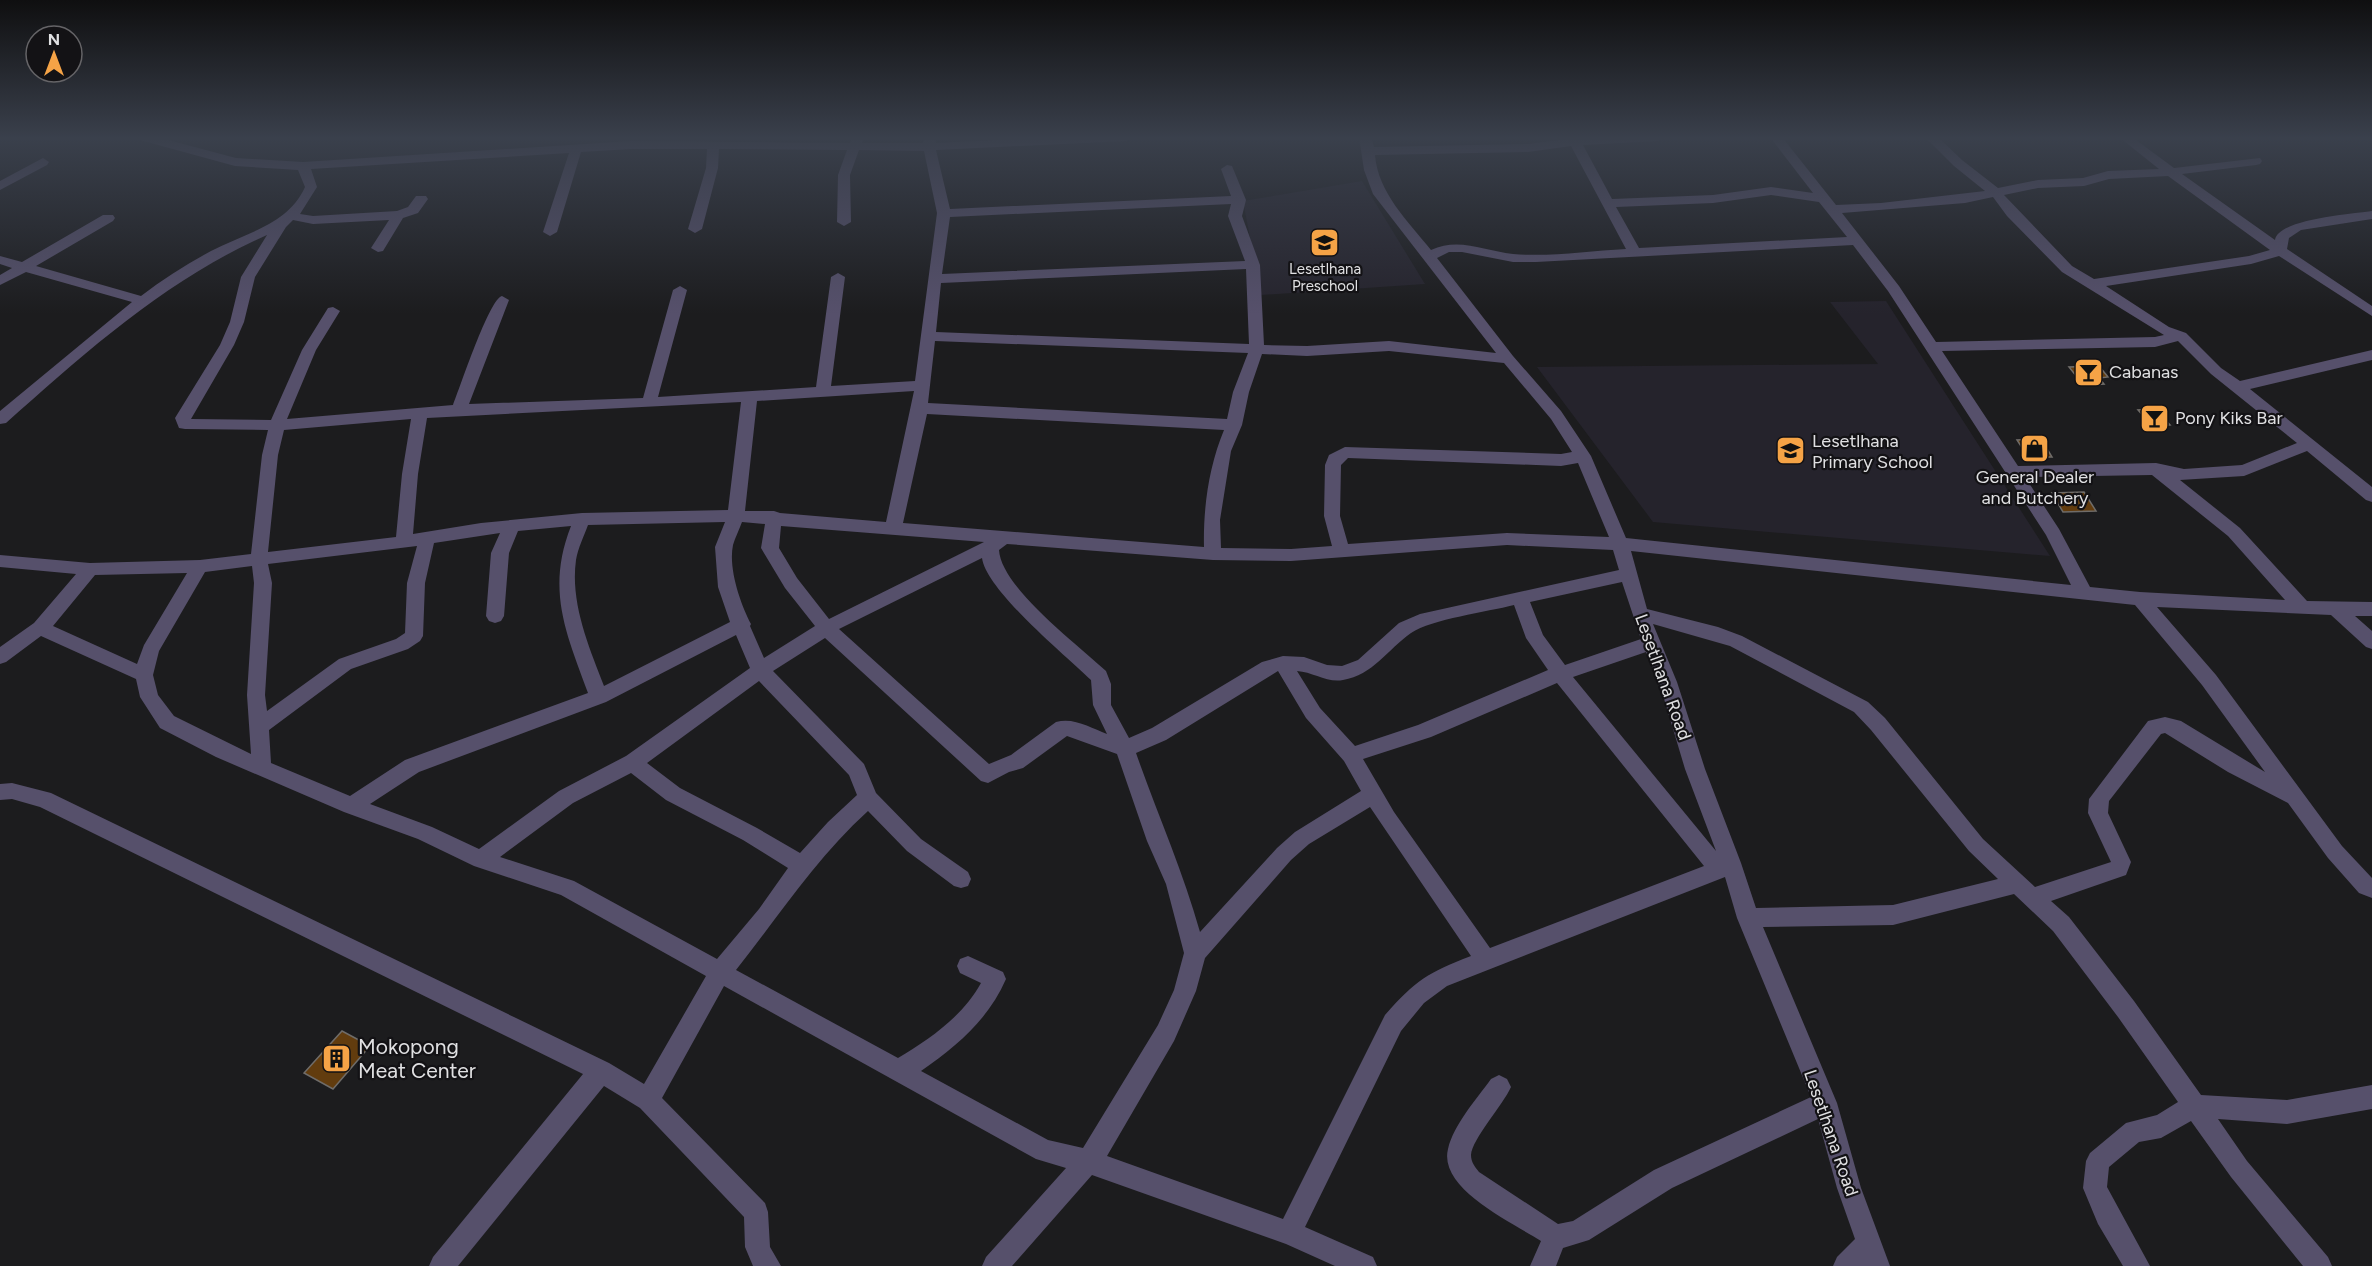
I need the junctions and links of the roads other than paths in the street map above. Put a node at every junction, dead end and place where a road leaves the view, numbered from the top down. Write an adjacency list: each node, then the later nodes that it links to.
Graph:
1 (308, 196): 23 (street)
2 (561, 196): 26 (street)
3 (704, 196): 25 (street)
4 (843, 196): 24 (street)
5 (941, 196): 19 (street)
6 (1237, 196): 16 (street)
7 (1382, 196): 31 (street, Lesetlhana Road)
8 (1604, 196): 17 (street)
9 (1738, 196): 17 (street)
10 (1794, 196): 18 (street)
11 (1821, 196): 18 (street)
12 (1975, 196): 18 (street)
13 (1998, 196): 38 (street)
14 (2204, 196): 29 (street)
15 (421, 199): 20 (street)
16 (1239, 200): 19 (street); 33 (street)
17 (1608, 203): 30 (street)
18 (1826, 203): 27 (street)
19 (944, 213): 36 (street)
20 (398, 215): 23 (street); 28 (street)
21 (2372, 215): 29 (street)
22 (108, 218): 34 (street)
23 (286, 220): 41 (street); 59 (street)
24 (844, 222)
25 (695, 229)
26 (550, 232)
27 (1857, 241): 30 (street); 46 (street)
28 (378, 248)
29 (2280, 251): 38 (street); 43 (street)
30 (1634, 252): 31 (street)
31 (1428, 256): 49 (street, Lesetlhana Road)
32 (0, 260): 34 (street)
33 (1253, 265): 36 (street); 47 (street)
34 (23, 268): 37 (street); 41 (street)
35 (838, 278): 52 (street)
36 (934, 279): 44 (street)
37 (0, 281)
38 (2091, 284): 45 (street)
39 (680, 290): 54 (street)
40 (502, 300): 56 (street)
41 (144, 301): 58 (street)
42 (333, 311): 59 (street)
43 (2372, 312)
44 (927, 336): 47 (street); 50 (street)
45 (2181, 336): 46 (street); 51 (street)
46 (1932, 347): 64 (street)
47 (1257, 348): 49 (street); 60 (street)
48 (2372, 355): 51 (street)
49 (1508, 359): 62 (street, Lesetlhana Road)
50 (923, 385): 52 (street); 55 (street)
51 (2237, 387): 61 (street)
52 (823, 390): 53 (street)
53 (750, 395): 54 (street); 66 (street)
54 (649, 403): 56 (street)
55 (920, 408): 60 (street); 70 (street)
56 (459, 410): 57 (street)
57 (420, 413): 59 (street); 72 (street)
58 (0, 419)
59 (276, 425): 77 (street)
60 (1234, 425): 76 (street)
61 (2309, 444): 63 (street); 65 (street)
62 (1583, 456): 74 (street, Lesetlhana Road); 75 (street)
63 (2156, 469): 64 (street); 86 (street)
64 (2013, 471): 82 (street)
65 (2372, 496)
66 (736, 516): 67 (street); 68 (street); 90 (street)
67 (774, 517): 70 (street); 92 (street)
68 (582, 519): 69 (street); 101 (street)
69 (510, 527): 71 (street); 89 (street)
70 (893, 529): 73 (street)
71 (427, 538): 72 (street); 102 (street)
72 (404, 542): 77 (street)
73 (999, 542): 76 (street); 92 (street); 103 (street)
74 (1620, 544): 75 (street); 81 (street, Lesetlhana Road); 82 (street)
75 (1342, 552): 76 (street)
76 (1213, 554)
77 (259, 559): 79 (street); 102 (street)
78 (0, 561): 80 (street)
79 (200, 566): 80 (street); 100 (street)
80 (90, 568): 91 (street)
81 (1628, 575): 83 (street); 88 (street, Lesetlhana Road)
82 (2083, 591): 84 (street)
83 (1520, 598): 97 (street); 99 (street)
84 (2140, 598): 86 (street); 109 (street)
85 (2334, 607): 86 (street); 87 (street); 94 (street)
86 (2302, 608)
87 (2372, 609)
88 (1640, 614): 93 (street, Lesetlhana Road); 116 (street)
89 (495, 616)
90 (741, 624): 98 (street); 101 (street)
91 (40, 628): 95 (street); 100 (street)
92 (826, 628): 98 (street); 103 (street)
93 (1652, 642): 99 (street); 114 (street, Lesetlhana Road)
94 (2372, 642)
95 (8, 644): 96 (street)
96 (0, 657)
97 (1283, 663): 103 (street); 104 (street)
98 (759, 670): 105 (street); 110 (street)
99 (1561, 673): 104 (street); 114 (street)
100 (144, 675): 106 (street)
101 (599, 697): 111 (street)
102 (259, 727): 106 (street)
103 (1125, 749): 120 (street)
104 (1351, 755): 108 (street)
105 (633, 762): 112 (street); 113 (street)
106 (262, 767): 111 (street)
107 (0, 792): 124 (street)
108 (1372, 795): 120 (street); 121 (street)
109 (2295, 797): 117 (street); 118 (street)
110 (868, 798): 113 (street); 115 (street)
111 (351, 806): 112 (street)
112 (481, 860): 123 (street)
113 (802, 865): 123 (street)
114 (1725, 866): 119 (street, Lesetlhana Road); 121 (street)
115 (961, 879)
116 (2016, 884): 118 (street); 119 (street)
117 (2372, 889)
118 (2033, 897): 130 (street)
119 (1748, 918): 129 (street, Lesetlhana Road)
120 (1195, 953): 131 (street)
121 (1486, 960): 132 (street)
122 (968, 966): 125 (street)
123 (720, 973): 125 (street); 128 (street)
124 (601, 1071): 128 (street); 135 (street)
125 (899, 1071): 131 (street)
126 (1499, 1087): 133 (street)
127 (2372, 1097): 130 (street)
128 (648, 1100): 136 (street)
129 (1825, 1103): 133 (street); 134 (street, Lesetlhana Road)
130 (2193, 1106): 141 (street); 142 (street)
131 (1086, 1161): 132 (street); 137 (street)
132 (1289, 1233): 138 (street)
133 (1554, 1236): 139 (street)
134 (1873, 1255): 140 (street)
135 (442, 1266)
136 (768, 1266)
137 (995, 1266)
138 (1364, 1266)
139 (1543, 1266)
140 (1846, 1266)
141 (2137, 1266)
142 (2319, 1266)

